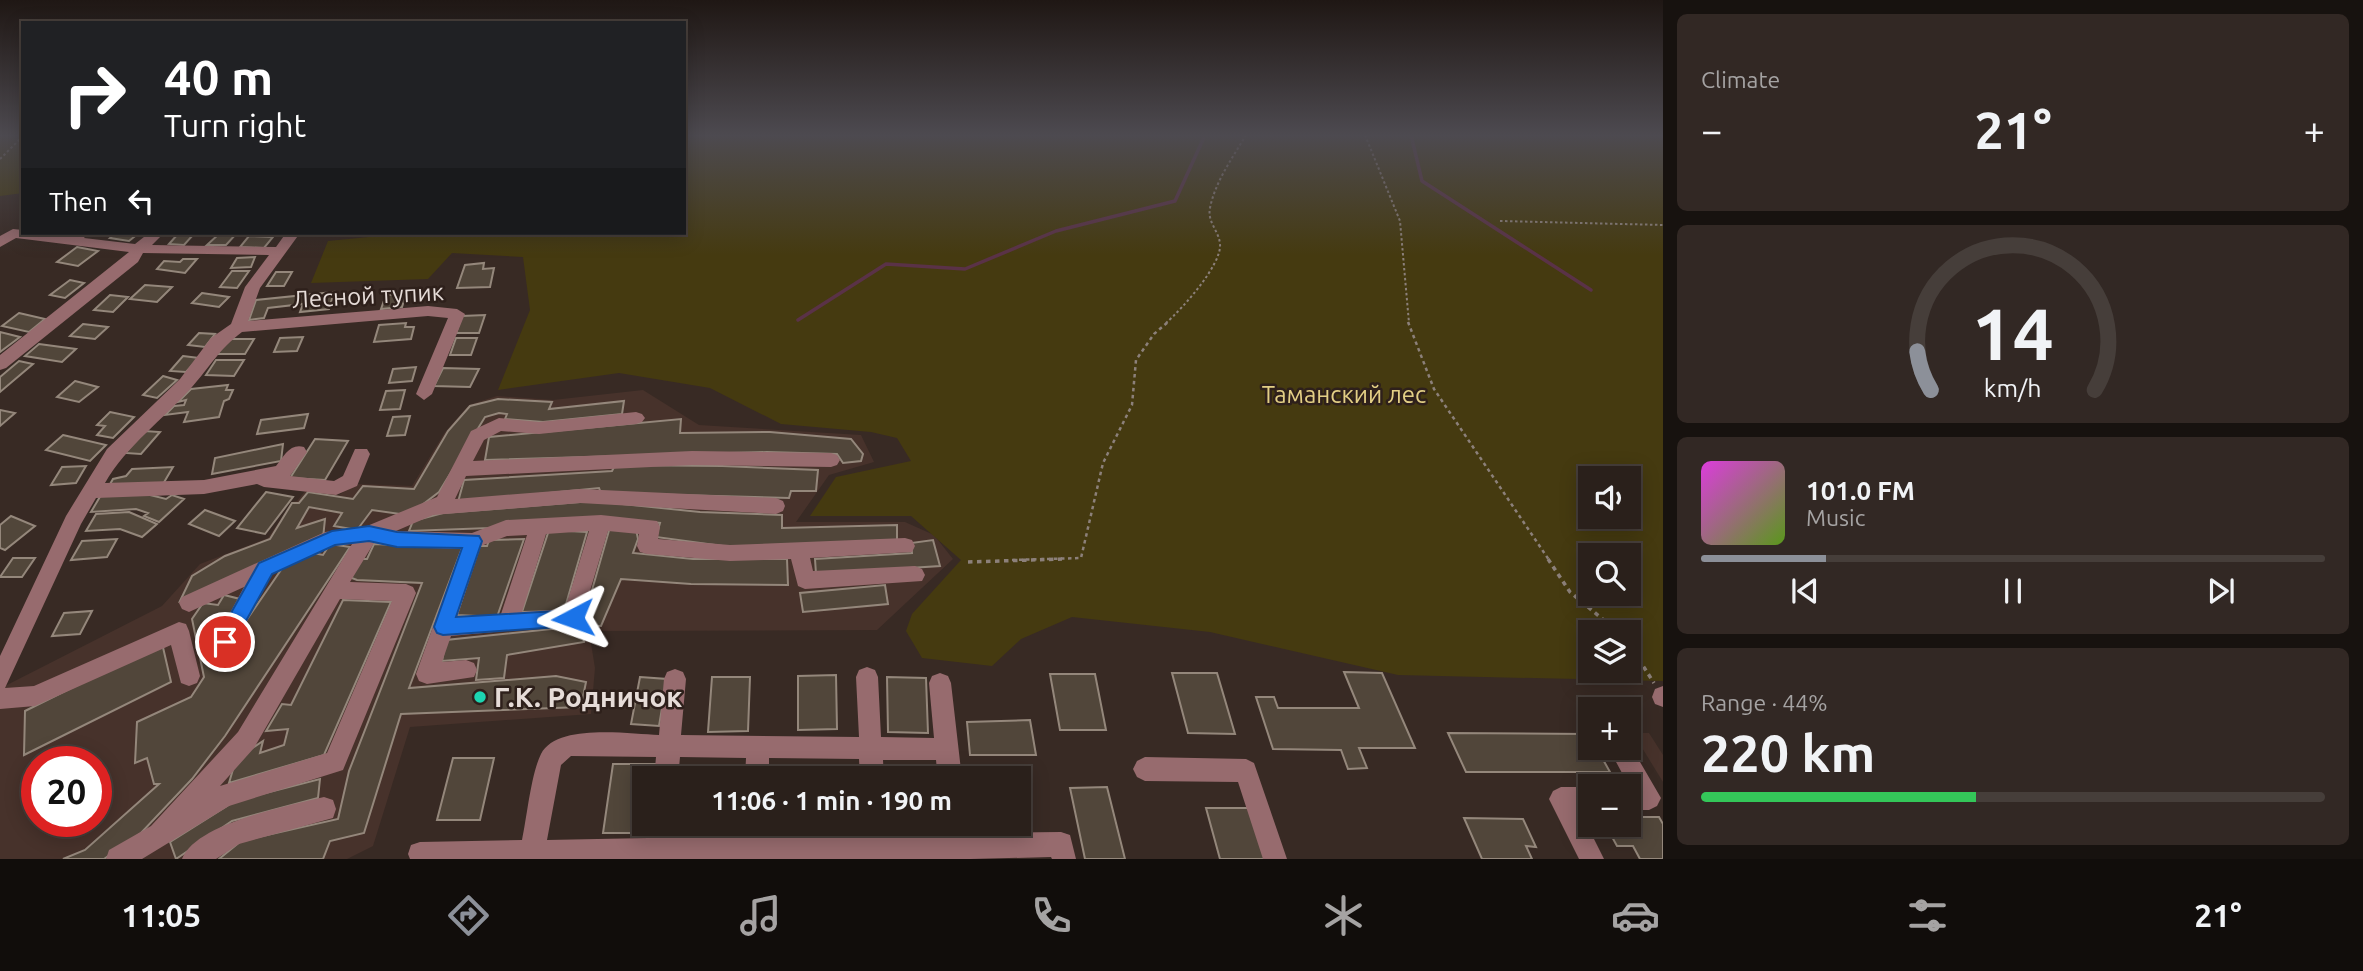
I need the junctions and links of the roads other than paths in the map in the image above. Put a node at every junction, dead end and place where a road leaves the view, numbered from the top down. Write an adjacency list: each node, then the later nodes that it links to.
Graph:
1 (21, 234): 6 (street)
2 (45, 235): 5 (street)
3 (155, 235): 7 (street)
4 (292, 235): 8 (street)
5 (77, 237): 7 (street)
6 (0, 243)
7 (138, 249): 8 (street); 10 (street)
8 (280, 251): 9 (street)
9 (238, 327): 11 (street, Лесной тупик); 18 (street)
10 (0, 364)
11 (424, 394)
12 (636, 418): 16 (street)
13 (298, 452): 17 (street)
14 (361, 454): 17 (street)
15 (831, 460): 16 (street)
16 (461, 469): 20 (street)
17 (250, 478): 18 (street)
18 (91, 492): 38 (street)
19 (776, 506): 20 (street)
20 (429, 509): 23 (street)
21 (601, 523): 22 (street); 26 (street); 31 (street)
22 (539, 526): 24 (street); 31 (street)
23 (369, 534): 24 (street); 27 (street); 29 (street)
24 (473, 541): 32 (street)
25 (905, 547): 26 (street)
26 (799, 550): 28 (street)
27 (265, 569): 30 (street); 33 (street)
28 (915, 575)
29 (334, 590): 55 (street); 55 (street)
30 (189, 603)
31 (509, 622): 32 (street)
32 (443, 627): 34 (street)
33 (225, 642)
34 (466, 670)
35 (189, 676): 40 (street)
36 (867, 677): 43 (street)
37 (676, 679): 41 (street)
38 (0, 680)
39 (940, 683): 44 (street)
40 (0, 699)
41 (668, 746): 42 (street); 45 (street); 63 (street)
42 (758, 746): 43 (street); 46 (street)
43 (870, 748): 44 (street); 47 (street)
44 (947, 749): 48 (street)
45 (667, 766)
46 (757, 766)
47 (872, 766)
48 (949, 766)
49 (1145, 769): 66 (street)
50 (1641, 784): 51 (street)
51 (1641, 798)
52 (1578, 799): 54 (street)
53 (324, 809): 65 (street)
54 (1578, 832)
55 (159, 835): 64 (street)
56 (756, 836): 58 (street); 60 (street)
57 (1581, 837): 67 (street)
58 (877, 843): 59 (street)
59 (958, 843): 61 (street)
60 (660, 844): 63 (street)
61 (1063, 852)
62 (421, 853): 63 (street)
63 (532, 855)
64 (118, 859)
65 (194, 859)
66 (1275, 859)
67 (1592, 859)

